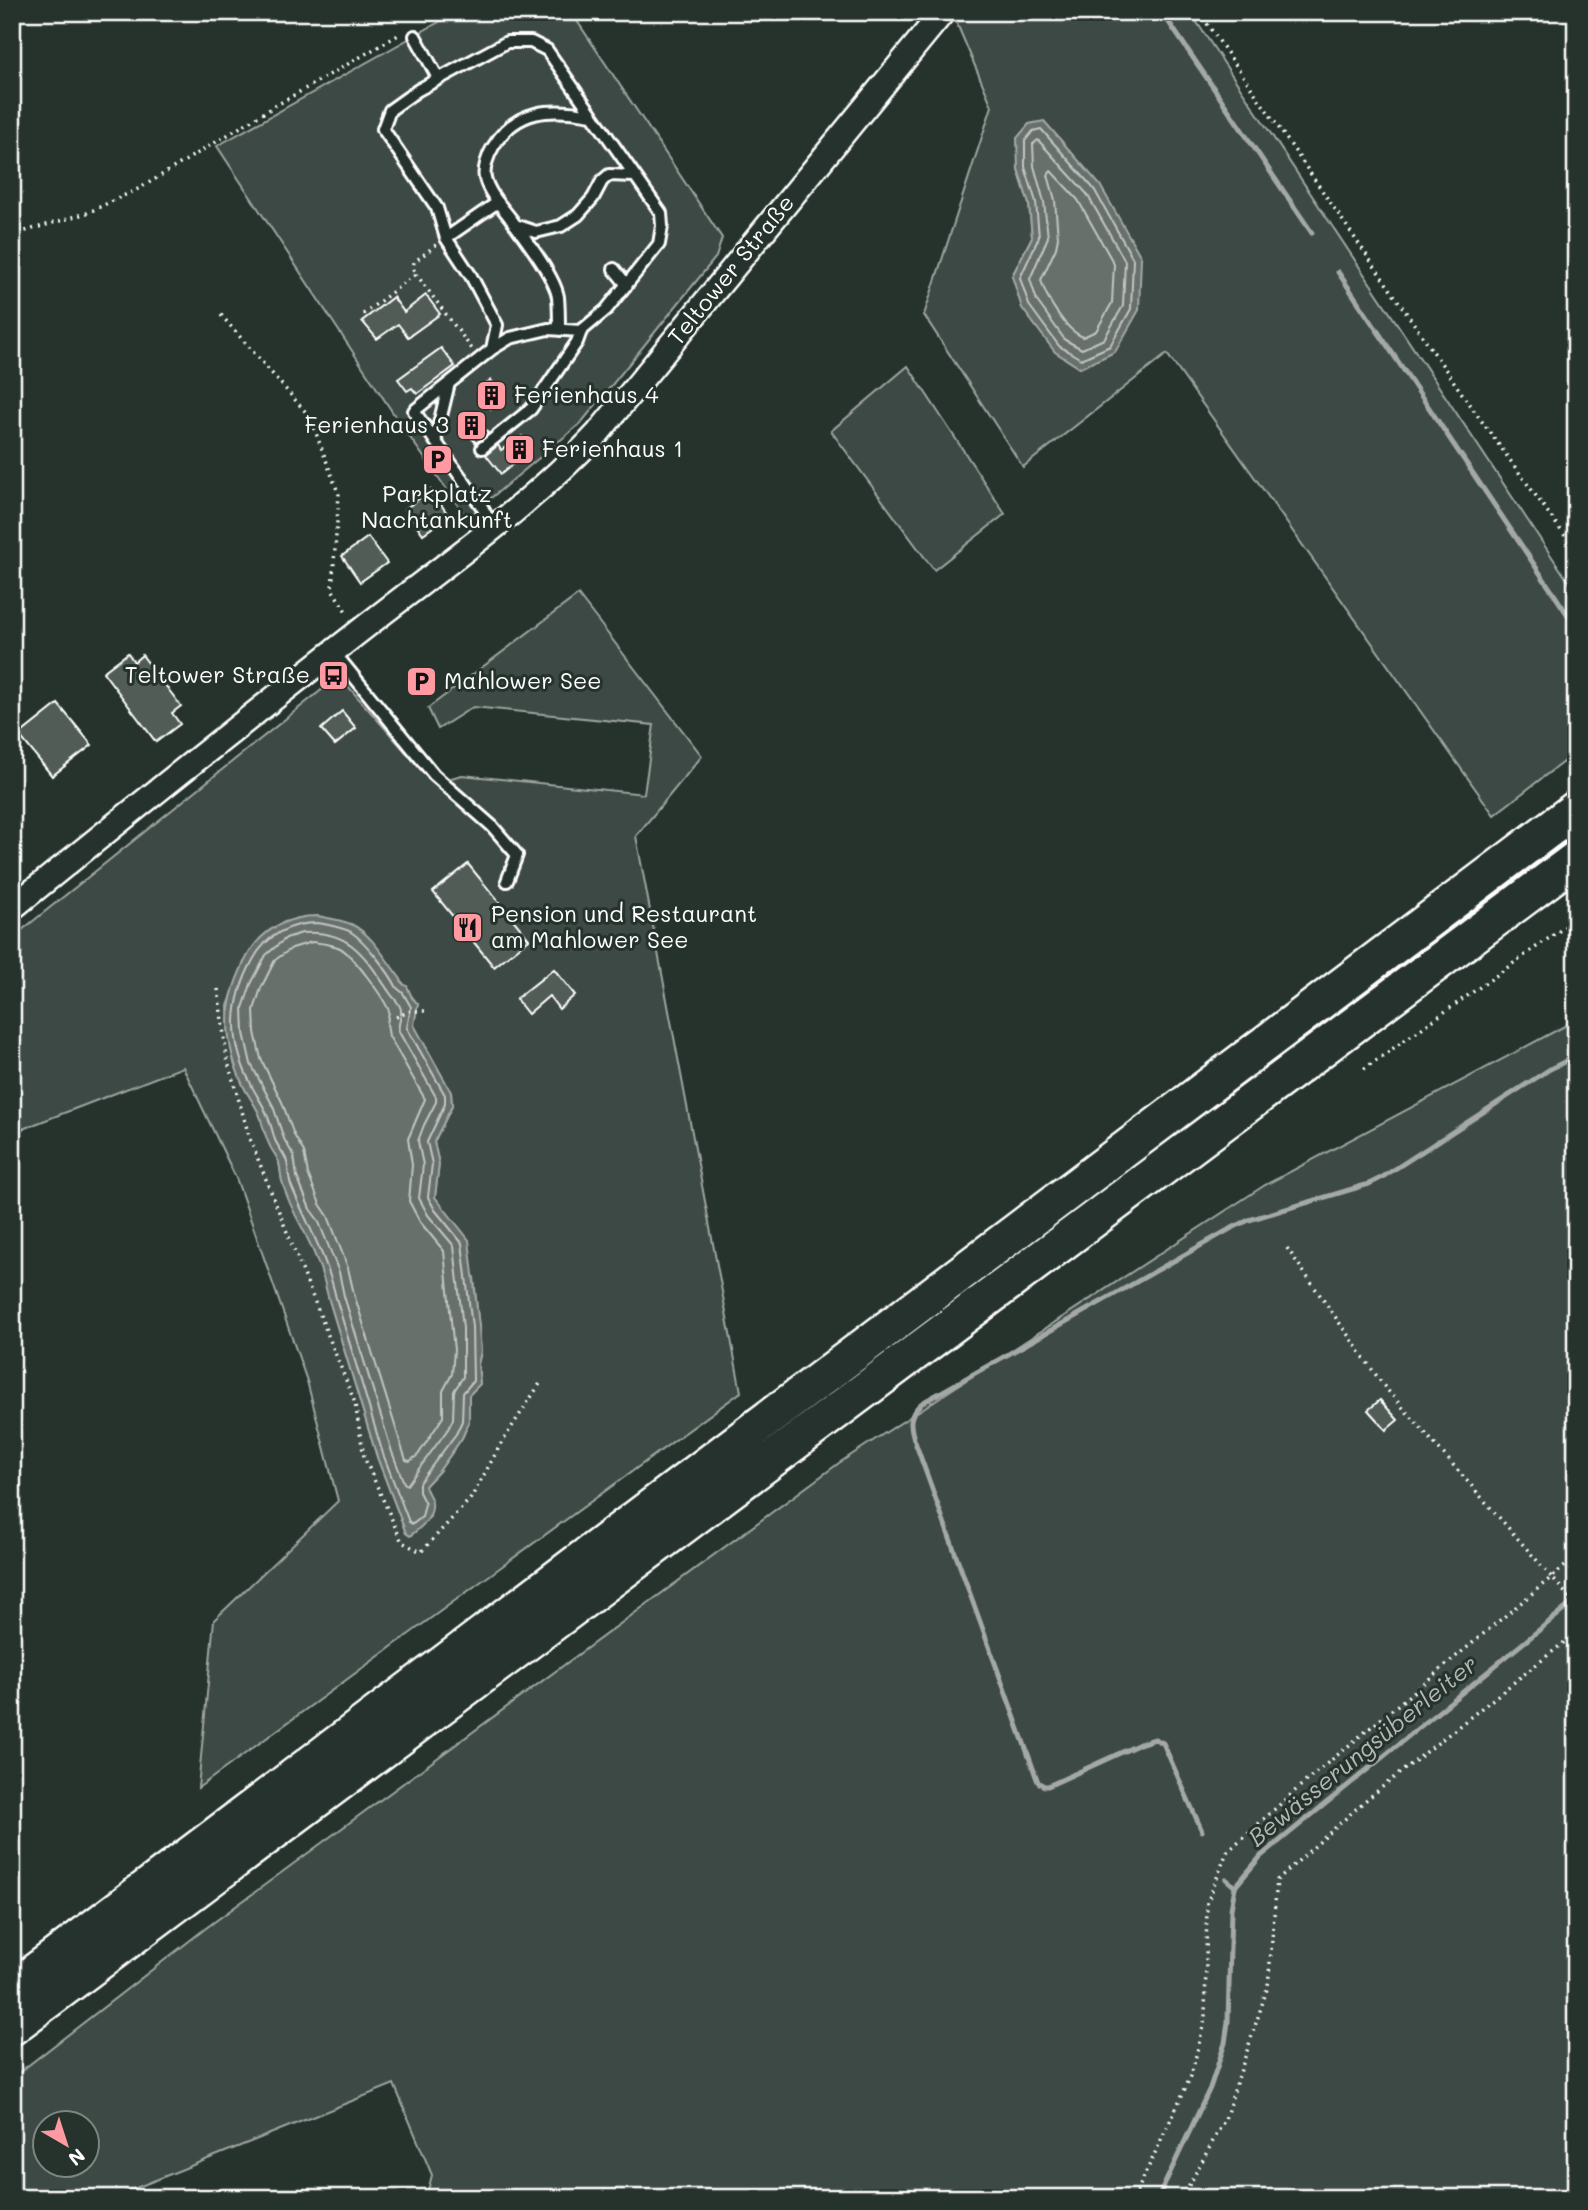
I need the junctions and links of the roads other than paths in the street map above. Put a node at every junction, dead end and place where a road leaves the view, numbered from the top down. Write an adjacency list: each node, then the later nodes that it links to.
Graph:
1 (943, 12): 17 (street, Teltower Straße)
2 (415, 36): 3 (lane)
3 (438, 78): 4 (lane); 8 (lane)
4 (592, 115): 5 (lane); 6 (lane)
5 (634, 176): 7 (lane); 10 (lane)
6 (498, 202): 7 (lane); 8 (lane)
7 (515, 225): 11 (lane)
8 (446, 238): 13 (lane)
9 (614, 269): 10 (lane)
10 (627, 285): 12 (lane)
11 (559, 330): 12 (lane); 13 (lane)
12 (581, 331): 16 (lane)
13 (492, 349): 14 (lane)
14 (449, 383): 15 (lane); 15 (lane)
15 (435, 441): 17 (lane)
16 (482, 448)
17 (493, 528): 18 (street, Teltower Straße)
18 (333, 652): 21 (lane); 22 (street, Teltower Straße)
19 (1576, 809): 23 (main road)
20 (1576, 859): 24 (main road)
21 (507, 881)
22 (12, 908)
23 (12, 1989)
24 (12, 2027)

